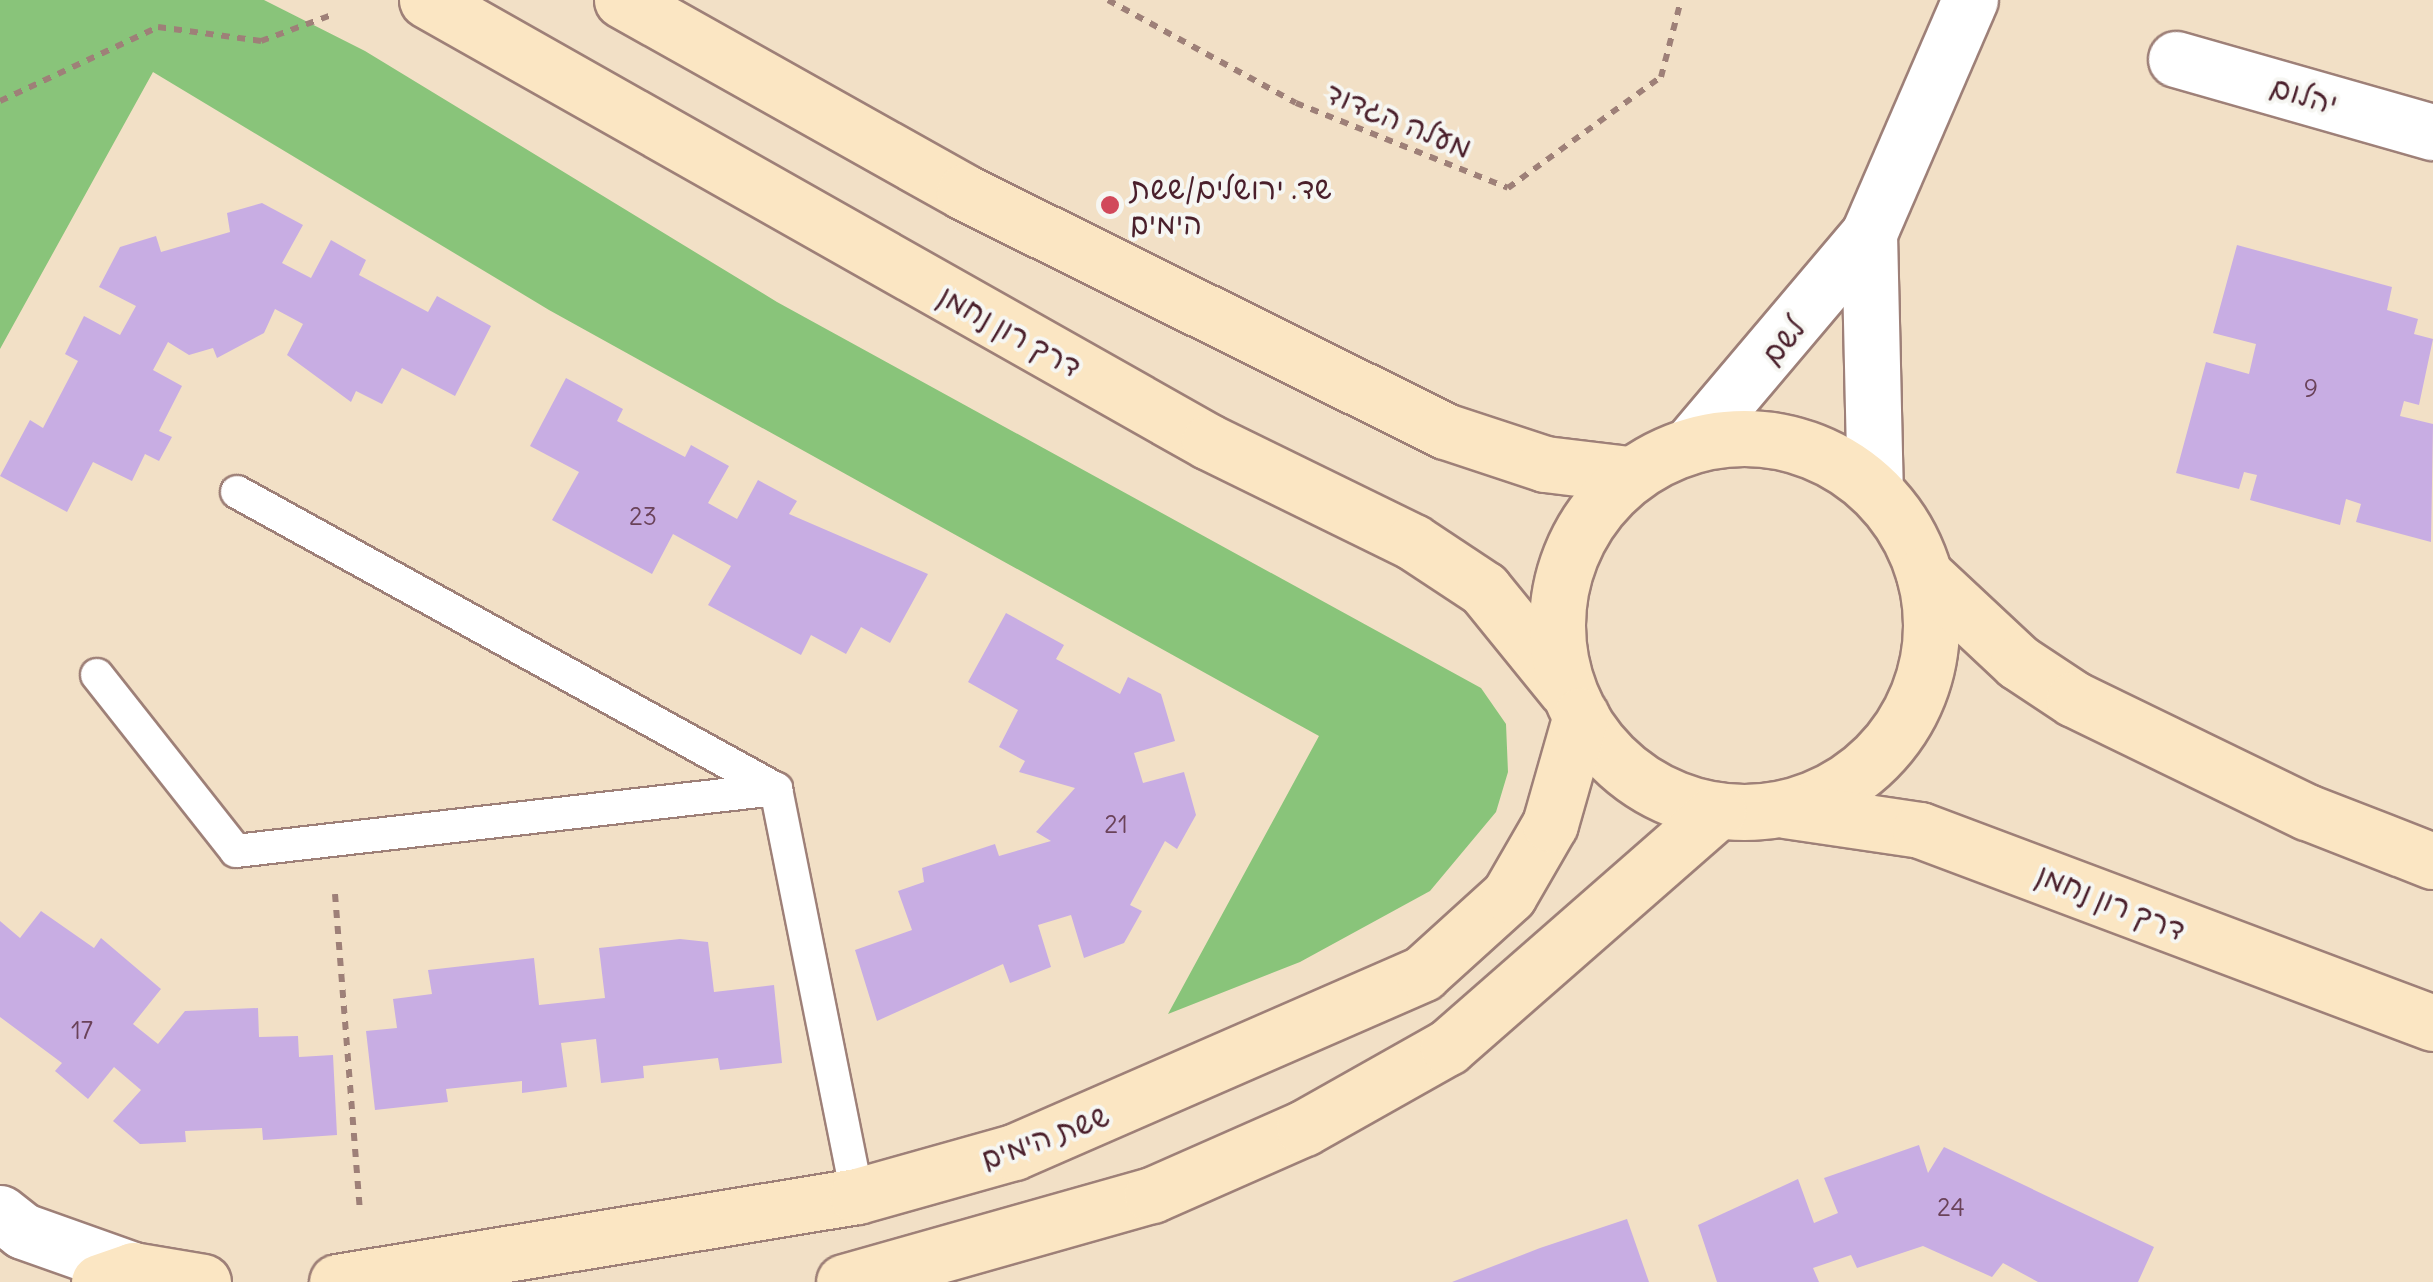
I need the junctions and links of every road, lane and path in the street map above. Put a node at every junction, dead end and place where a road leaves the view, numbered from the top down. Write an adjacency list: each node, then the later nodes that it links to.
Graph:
1 (427, 0): 17 (main road, דרך רון נחמן)
2 (622, 0): 12 (main road)
3 (1108, 0): 4 (path, מעלה הגדוד)
4 (1680, 0)
5 (1970, 0): 10 (street, לשם)
6 (334, 14): 8 (path)
7 (2176, 59): 9 (street, יהלום)
8 (0, 102)
9 (2433, 132)
10 (1869, 246): 11 (street, לשם); 13 (street, לשם)
11 (1691, 444): 12 (main road); 13 (main road)
12 (1628, 474): 17 (main road)
13 (1874, 489): 15 (main road)
14 (237, 492): 18 (lane)
15 (1924, 574): 19 (main road); 22 (main road)
16 (96, 675): 21 (lane)
17 (1574, 703): 20 (main road, דרך רון נחמן); 24 (main road, ששת הימים)
18 (776, 789): 21 (lane); 24 (lane)
19 (1782, 810): 20 (main road, דרך רון נחמן); 23 (main road, דרך רון נחמן)
20 (1718, 811): 30 (main road)
21 (331, 846): 26 (path)
22 (2433, 861)
23 (2433, 1023)
24 (857, 1196): 29 (main road, ששת הימים)
25 (0, 1212): 27 (street)
26 (362, 1227)
27 (116, 1276): 28 (main road)
28 (202, 1282)
29 (337, 1282)
30 (844, 1282)

